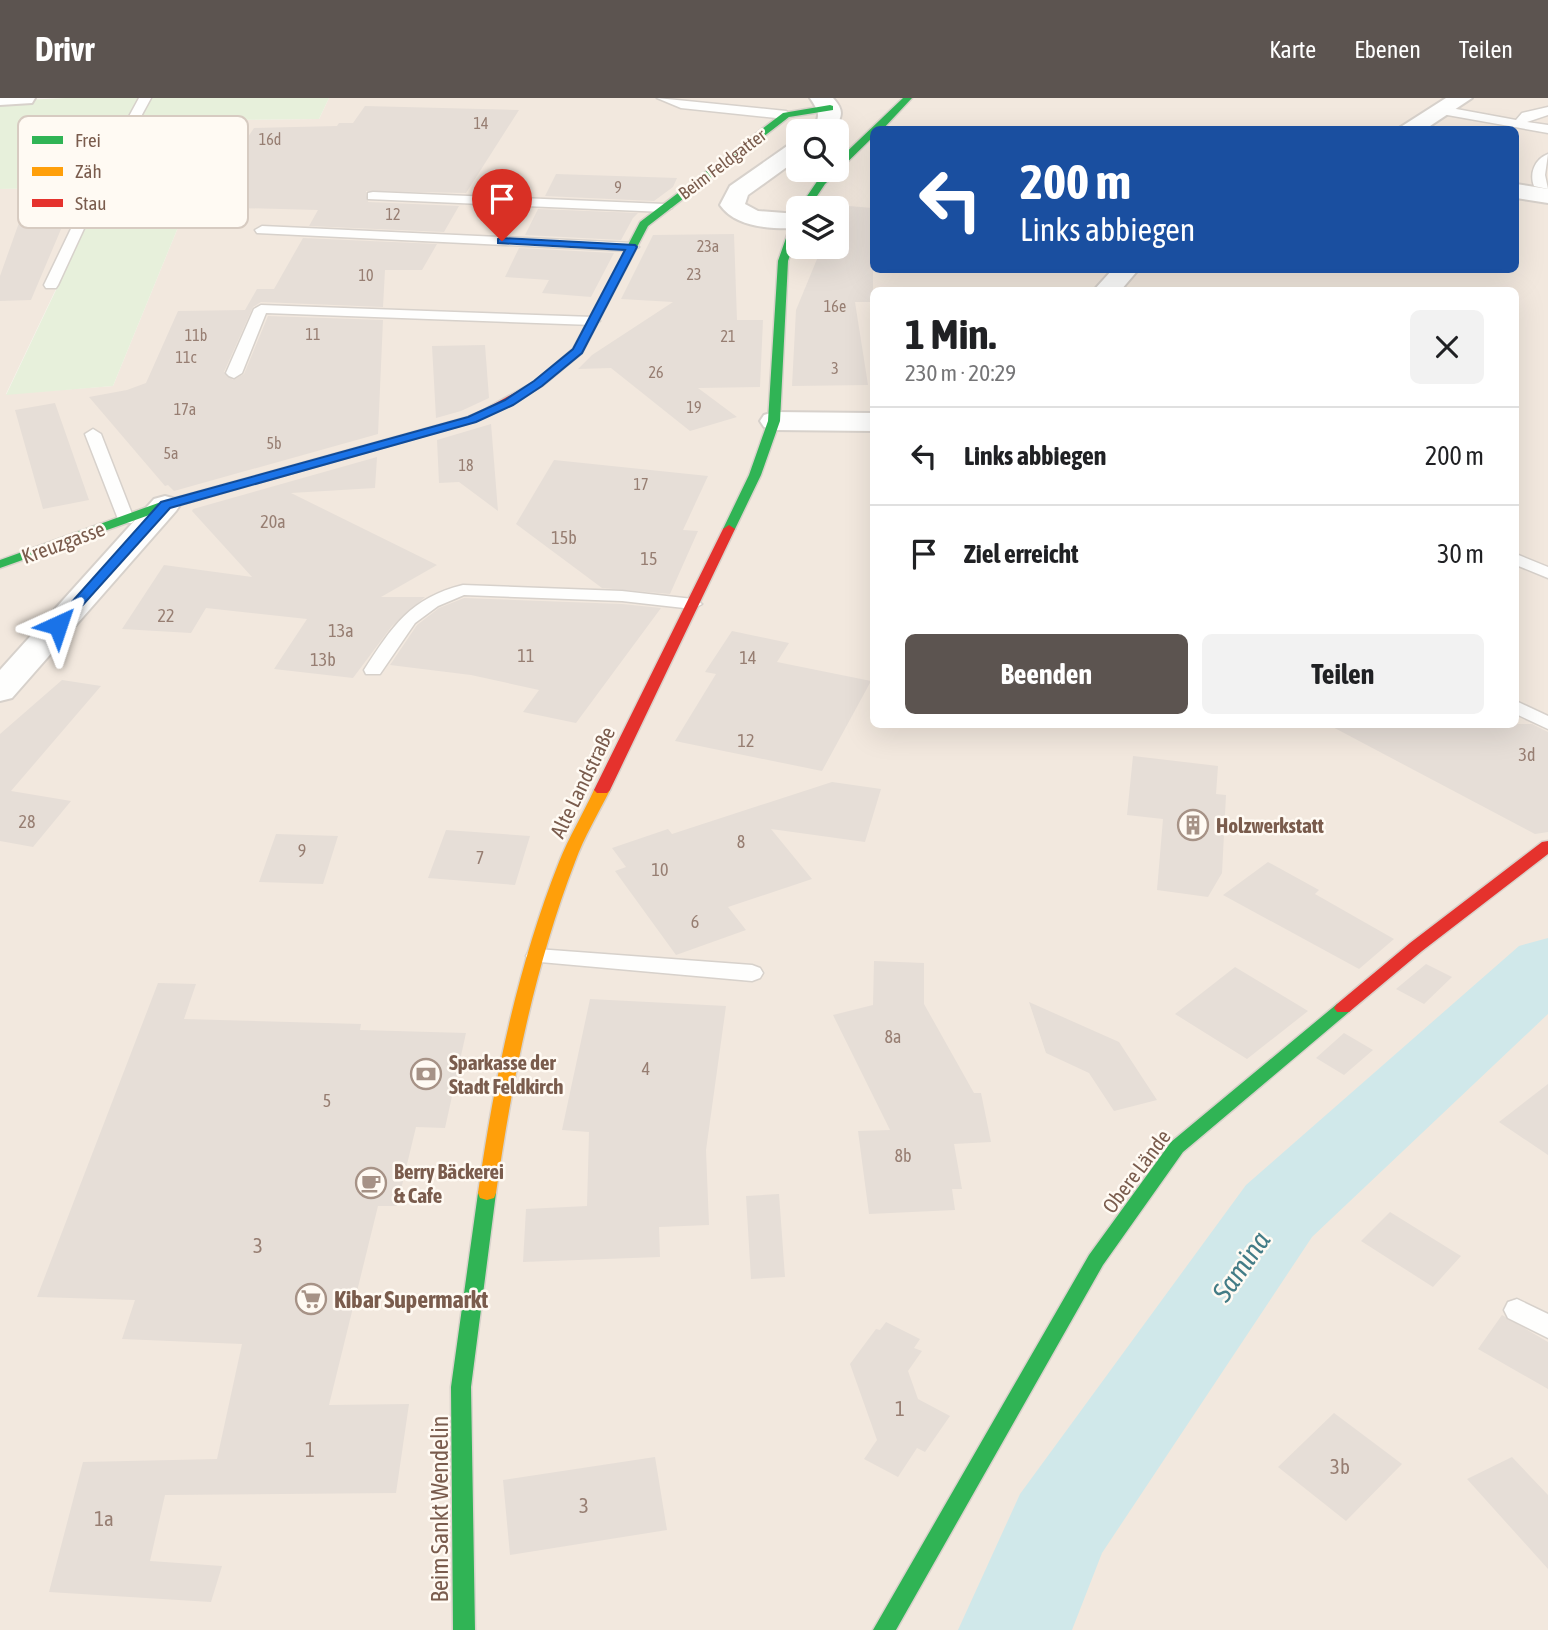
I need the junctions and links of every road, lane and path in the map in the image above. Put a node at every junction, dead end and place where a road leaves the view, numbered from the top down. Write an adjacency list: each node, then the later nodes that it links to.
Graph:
1 (24, 98): 5 (street)
2 (145, 98): 10 (lane)
3 (663, 98): 9 (lane)
4 (908, 98): 13 (street, Alte Landstraße)
5 (0, 99)
6 (825, 103): 9 (street, Beim Feldgatter); 11 (street)
7 (1447, 104): 12 (lane); 14 (street)
8 (1548, 111): 12 (lane)
9 (786, 115): 24 (street, Beim Feldgatter)
10 (135, 116)
11 (830, 119)
12 (1520, 123): 15 (lane)
13 (881, 126)
14 (1413, 126)
15 (1548, 129)
16 (870, 137): 17 (street, Alte Landstraße)
17 (849, 156)
18 (786, 157): 25 (street)
19 (1548, 158): 20 (lane)
20 (1548, 185)
21 (1519, 191): 23 (street)
22 (373, 196): 24 (lane)
23 (1548, 196)
24 (665, 208): 28 (street, Beim Feldgatter)
25 (786, 217)
26 (78, 228): 31 (lane)
27 (261, 230): 28 (lane)
28 (632, 247): 33 (street, Kreuzgasse)
29 (786, 253): 35 (street, Alte Landstraße)
30 (1122, 273): 32 (street)
31 (51, 285)
32 (1110, 287)
33 (593, 321): 34 (lane); 38 (street, Kreuzgasse)
34 (234, 373)
35 (774, 421): 36 (street); 43 (street, Alte Landstraße)
36 (870, 422)
37 (93, 435): 39 (lane)
38 (165, 505): 39 (street, Kreuzgasse); 45 (street, Kreuzgasse)
39 (126, 519): 41 (street, Kreuzgasse)
40 (1519, 560): 42 (lane)
41 (0, 565)
42 (1548, 573)
43 (693, 604): 44 (lane); 49 (street, Alte Landstraße)
44 (373, 670)
45 (0, 691)
46 (1519, 708): 47 (lane)
47 (1548, 723)
48 (1548, 846): 55 (street, Obere Lände)
49 (537, 956): 50 (lane); 53 (street, Alte Landstraße)
50 (752, 973)
51 (1517, 1310): 52 (lane)
52 (1548, 1327)
53 (461, 1387): 54 (street, Beim Sankt Wendelin)
54 (464, 1630)
55 (884, 1630)

